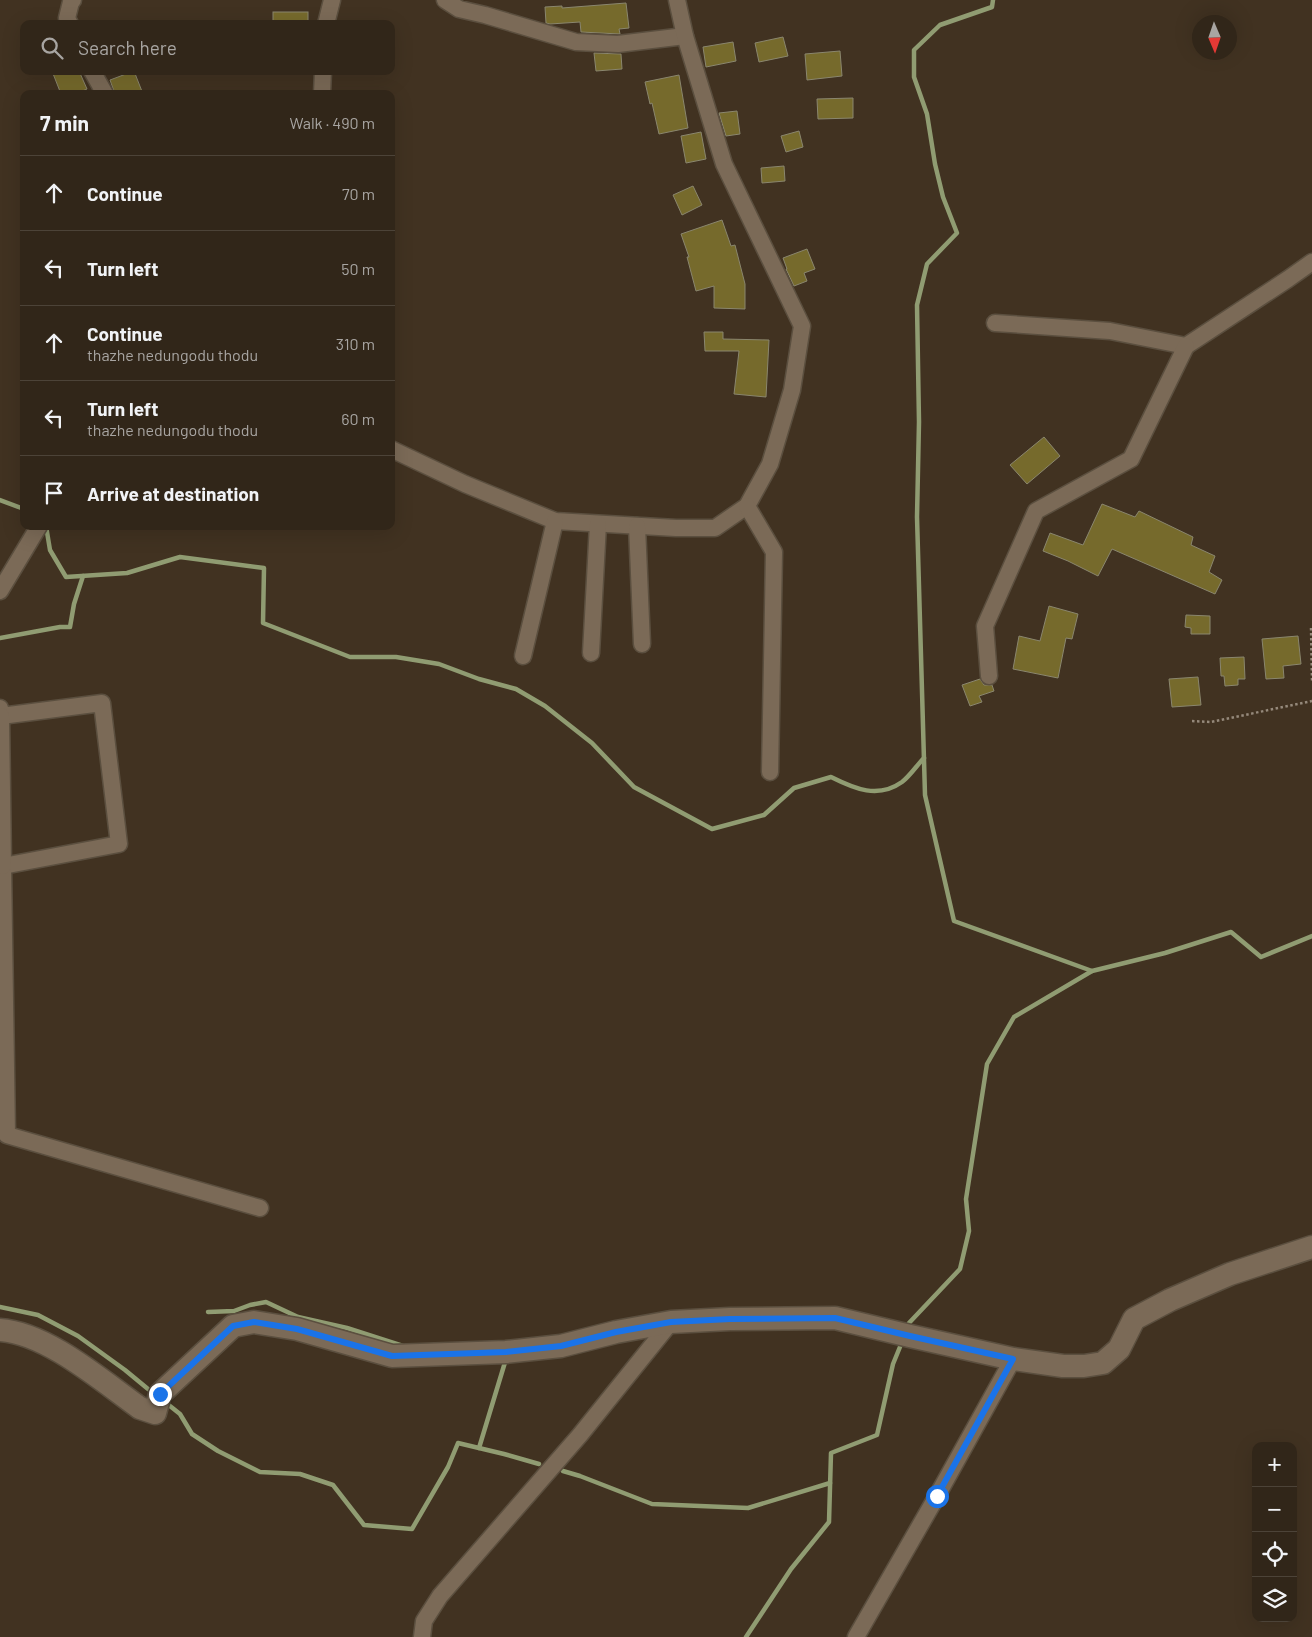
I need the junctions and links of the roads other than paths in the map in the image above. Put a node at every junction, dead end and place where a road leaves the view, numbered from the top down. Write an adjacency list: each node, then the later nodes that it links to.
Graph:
1 (73, 0): 5 (street)
2 (332, 0): 6 (street)
3 (445, 0): 7 (street)
4 (677, 0): 7 (street)
5 (68, 20)
6 (327, 20)
7 (685, 36): 16 (street)
8 (94, 75): 10 (street)
9 (322, 75): 11 (street)
10 (103, 90)
11 (322, 90)
12 (1312, 262): 14 (street)
13 (995, 322): 14 (street)
14 (1186, 346): 25 (street)
15 (395, 451): 17 (street)
16 (747, 506): 19 (street); 27 (street)
17 (555, 521): 18 (street); 24 (street)
18 (598, 524): 19 (street); 23 (street)
19 (637, 526): 22 (street)
20 (37, 530): 21 (street)
21 (0, 591)
22 (642, 644)
23 (591, 654)
24 (523, 656)
25 (989, 676)
26 (1, 712): 28 (street); 28 (street)
27 (770, 772)
28 (3, 866): 29 (street)
29 (260, 1208)
30 (1312, 1247): 33 (street)
31 (671, 1322): 32 (street); 33 (street); 34 (street)
32 (0, 1330)
33 (1013, 1359): 35 (street)
34 (422, 1637)
35 (856, 1637)

